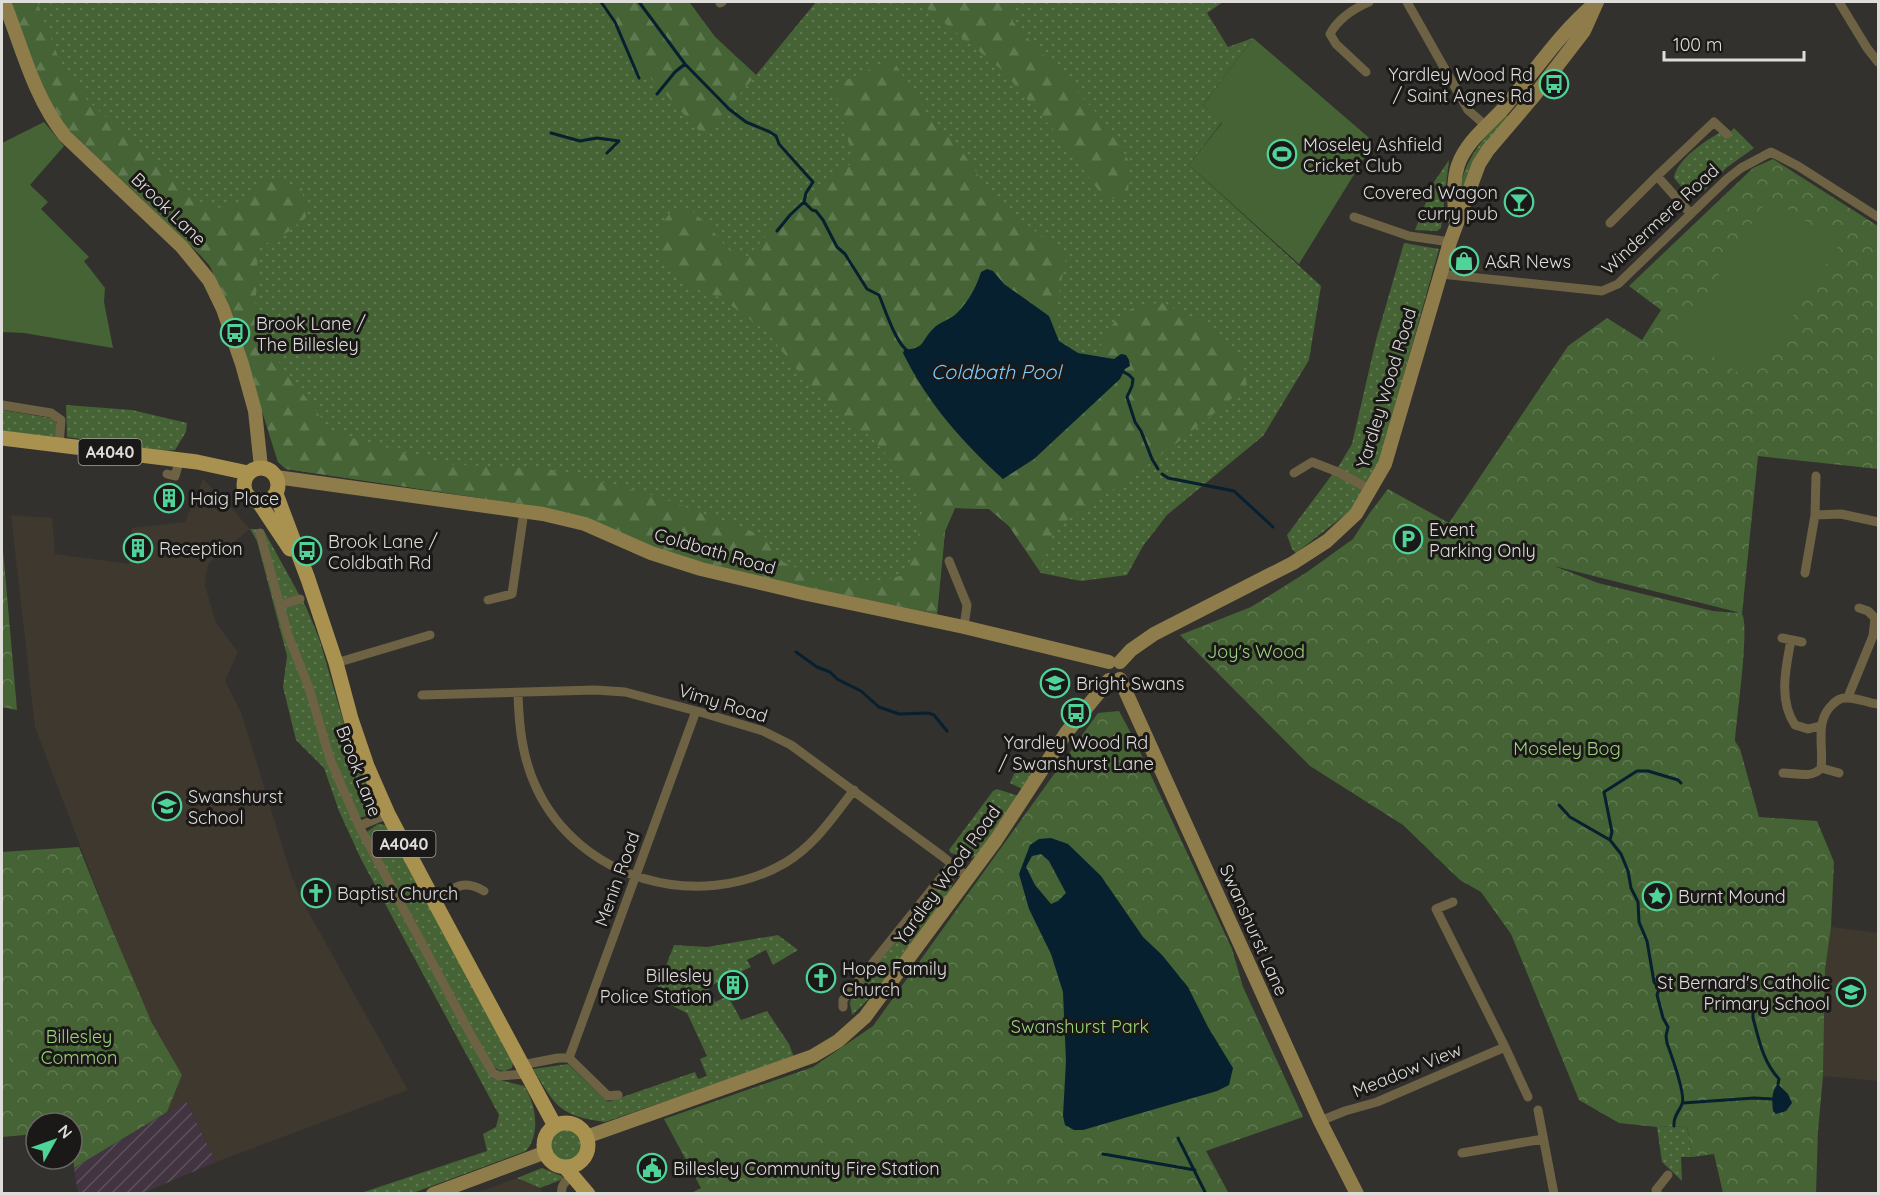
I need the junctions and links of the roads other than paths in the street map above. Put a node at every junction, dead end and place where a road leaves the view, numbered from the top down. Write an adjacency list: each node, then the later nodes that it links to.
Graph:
1 (4, 2): 25 (street, Brook Lane)
2 (1369, 2): 7 (street)
3 (1407, 2): 10 (street)
4 (1597, 2): 8 (street, Yardley Wood Road); 9 (street, Yardley Wood Road)
5 (1839, 2): 6 (street)
6 (1878, 62)
7 (1366, 72)
8 (1503, 108): 9 (street); 10 (street, Yardley Wood Road)
9 (1515, 118): 17 (street, Yardley Wood Road)
10 (1486, 126): 17 (street, Yardley Wood Road)
11 (1728, 135): 12 (street)
12 (1657, 176): 13 (street); 16 (street)
13 (1690, 213): 15 (street, Windermere Road); 19 (street, Windermere Road)
14 (1354, 217): 18 (street)
15 (1878, 217)
16 (1610, 223)
17 (1455, 224): 18 (street, Yardley Wood Road)
18 (1450, 242): 19 (street, Yardley Wood Road)
19 (1441, 274): 30 (street, Yardley Wood Road)
20 (2, 405): 22 (street)
21 (2, 438): 22 (main road, A4040)
22 (59, 446): 23 (main road, A4040)
23 (179, 462): 24 (main road, A4040); 27 (street)
24 (209, 464): 25 (main road, A4040); 31 (main road)
25 (255, 470): 29 (main road); 31 (main road)
26 (1294, 473): 30 (street)
27 (166, 474)
28 (1816, 476): 35 (street)
29 (276, 477): 32 (main road); 34 (street, Coldbath Road)
30 (1371, 490): 48 (street, Yardley Wood Road)
31 (245, 492): 33 (main road)
32 (276, 494): 33 (main road); 40 (main road, Brook Lane / A4040)
33 (260, 504): 40 (main road, Brook Lane / A4040)
34 (524, 511): 42 (street); 45 (street, Coldbath Road)
35 (1815, 515): 36 (street); 39 (street)
36 (1878, 522)
37 (260, 533): 43 (street, Brook Lane)
38 (950, 561): 45 (street)
39 (1805, 573)
40 (308, 579): 49 (main road, Brook Lane / A4040)
41 (300, 599): 43 (street)
42 (488, 600)
43 (280, 605): 62 (street, Brook Lane)
44 (1859, 608): 53 (street)
45 (964, 627): 48 (street, Coldbath Road)
46 (430, 635): 49 (street)
47 (1802, 642): 56 (street)
48 (1114, 662): 50 (street)
49 (336, 663): 61 (main road, Brook Lane / A4040)
50 (1114, 679): 65 (street, Yardley Wood Road); 76 (street, Swanshurst Lane)
51 (518, 693): 52 (street, Vimy Road); 55 (street, Vimy Road); 64 (street)
52 (422, 695)
53 (1848, 697): 54 (street); 56 (street)
54 (1878, 704)
55 (696, 711): 60 (street, Vimy Road); 64 (street, Menin Road)
56 (1820, 726): 57 (street)
57 (1821, 768): 58 (street); 59 (street)
58 (1783, 772)
59 (1839, 773)
60 (854, 790): 63 (street, Vimy Road); 64 (street)
61 (388, 814): 62 (street); 67 (main road, Brook Lane / A4040)
62 (359, 826): 72 (street, Brook Lane)
63 (952, 864): 65 (street, Vimy Road); 69 (street, Yardley Wood Road)
64 (635, 877): 71 (street, Menin Road)
65 (969, 878): 78 (street, Yardley Wood Road)
66 (484, 891): 67 (street)
67 (433, 899): 72 (main road, Brook Lane / A4040)
68 (1453, 902): 70 (street)
69 (843, 1007)
70 (1505, 1047): 74 (street); 76 (street, Meadow View)
71 (568, 1059): 72 (street); 73 (street)
72 (524, 1070): 77 (main road, Brook Lane / A4040)
73 (618, 1095)
74 (1528, 1097)
75 (1538, 1110): 79 (street)
76 (1320, 1121): 88 (street, Swanshurst Lane)
77 (555, 1126): 78 (main road); 80 (main road)
78 (586, 1137): 82 (main road)
79 (1543, 1139): 81 (street); 89 (street)
80 (546, 1152): 83 (main road); 86 (street)
81 (1462, 1153)
82 (583, 1158): 83 (main road); 85 (main road)
83 (569, 1171): 85 (main road); 87 (street)
84 (1668, 1175): 90 (street)
85 (586, 1191)
86 (433, 1194)
87 (562, 1194)
88 (1358, 1194)
89 (1554, 1194)
90 (1658, 1194)

